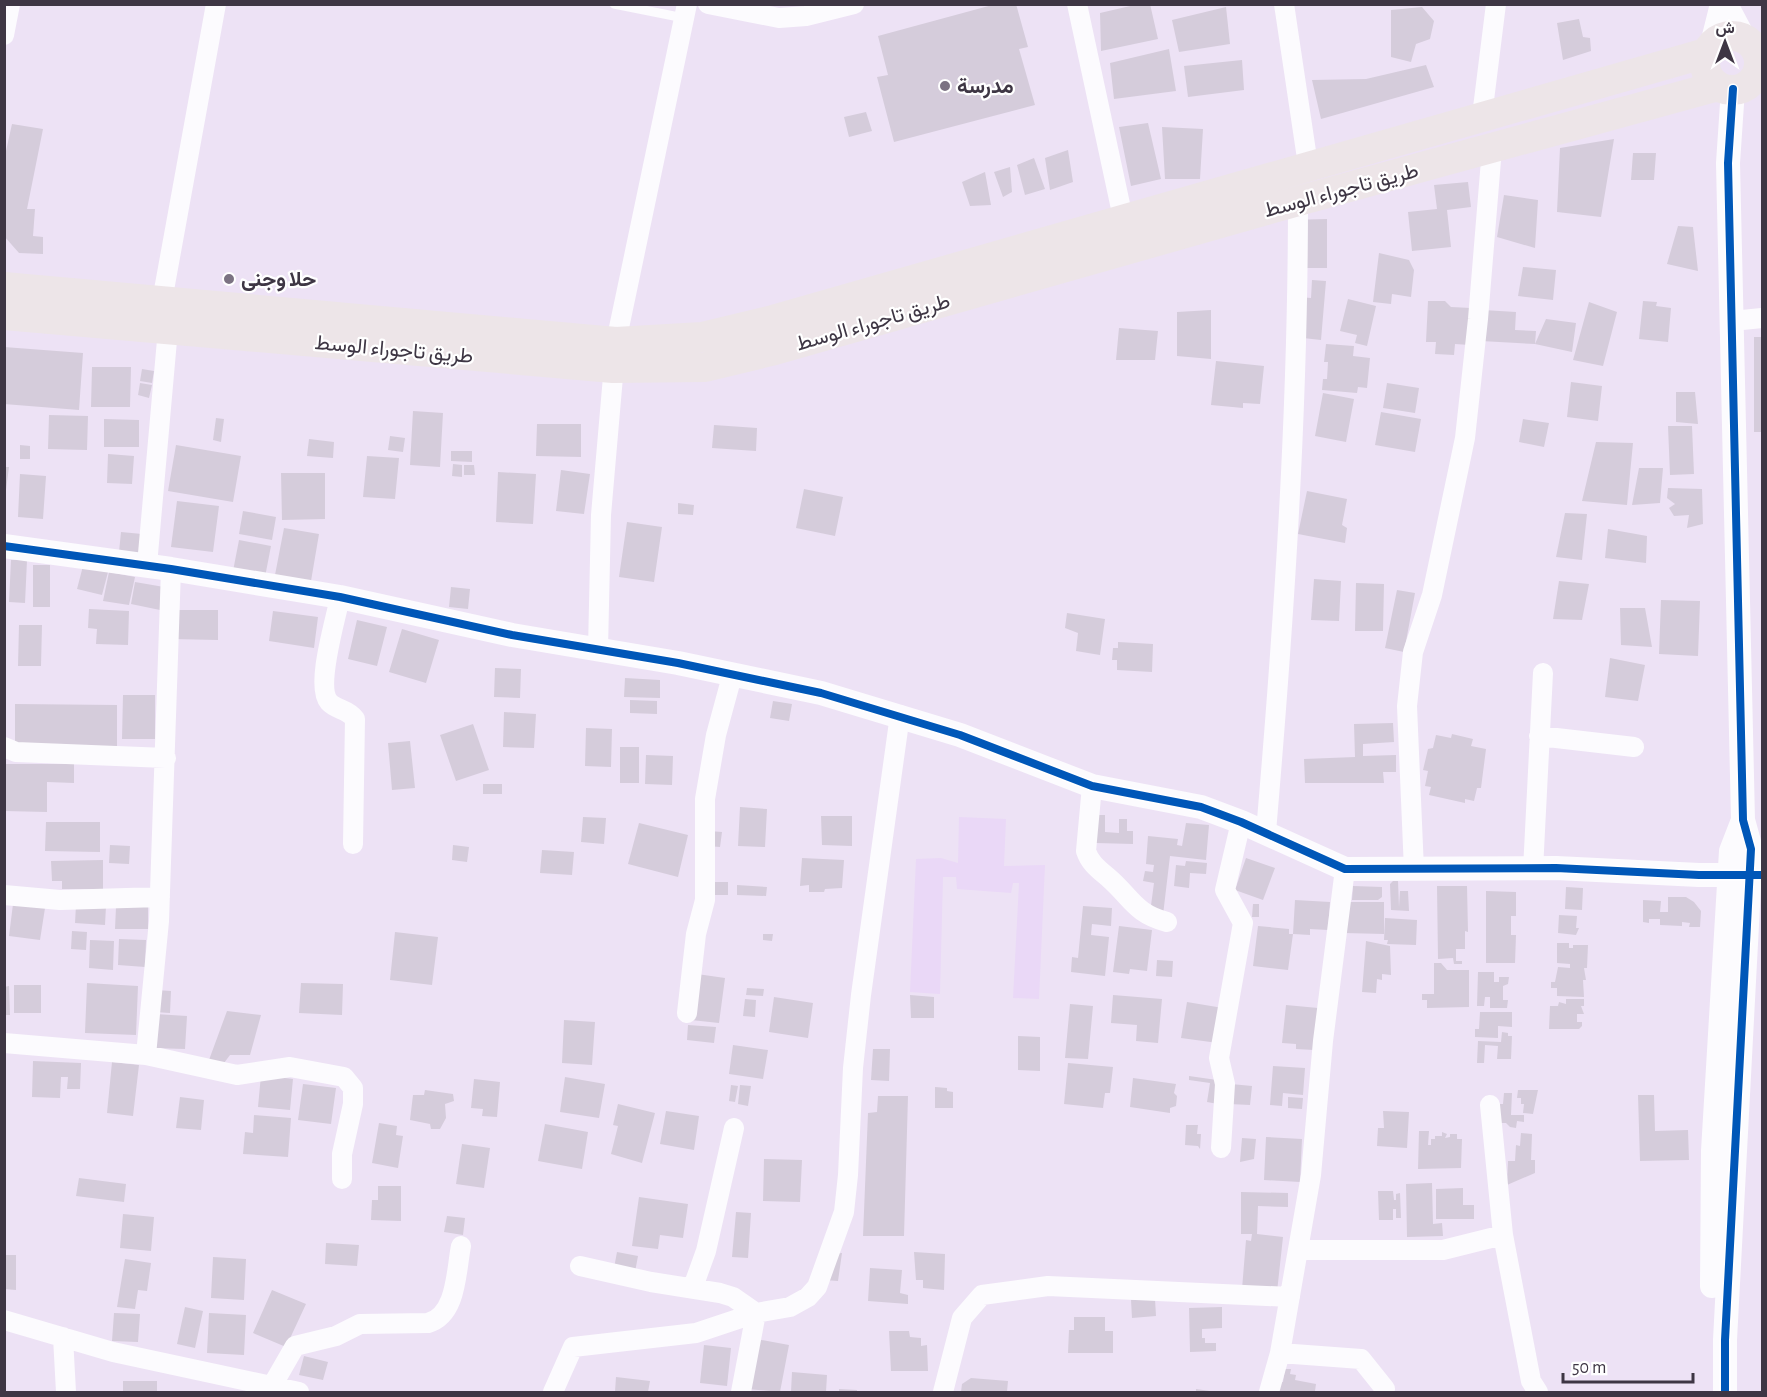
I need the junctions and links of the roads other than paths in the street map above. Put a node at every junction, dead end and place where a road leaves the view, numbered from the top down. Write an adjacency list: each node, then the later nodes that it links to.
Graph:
1 (10, 4): 12 (street)
2 (216, 4): 23 (street)
3 (614, 4): 11 (lane)
4 (708, 4): 10 (street)
5 (1077, 4): 20 (street)
6 (1284, 4): 18 (street)
7 (1496, 4): 16 (street)
8 (1719, 4): 14 (street)
9 (1728, 4): 13 (street)
10 (844, 6)
11 (686, 11): 26 (street)
12 (4, 35)
13 (1753, 41): 14 (main road); 15 (main road)
14 (1708, 51): 15 (main road); 16 (main road)
15 (1742, 81): 17 (main road, طريق تاجوراء الوسط); 25 (street)
16 (1482, 116): 18 (main road)
17 (1492, 148): 19 (main road, طريق تاجوراء الوسط); 44 (street)
18 (1308, 165): 20 (main road)
19 (1298, 201): 26 (main road, طريق تاجوراء الوسط); 41 (street)
20 (1123, 218): 26 (main road)
21 (4, 287): 23 (main road)
22 (4, 315): 23 (main road, طريق تاجوراء الوسط)
23 (165, 315): 26 (main road, طريق تاجوراء الوسط); 28 (street)
24 (1762, 318): 25 (street)
25 (1732, 321): 46 (street)
26 (614, 355): 31 (street)
27 (4, 546): 28 (street)
28 (147, 565): 29 (street)
29 (171, 569): 30 (street); 38 (street)
30 (340, 597): 31 (street); 42 (street)
31 (598, 649): 33 (street)
32 (1543, 673): 35 (street)
33 (732, 676): 34 (street); 50 (street)
34 (900, 716): 39 (street); 63 (street)
35 (1539, 736): 37 (street); 45 (street)
36 (4, 747): 38 (street)
37 (1634, 747)
38 (166, 758): 48 (street)
39 (1092, 786): 40 (street); 49 (street)
40 (1242, 822): 41 (street); 55 (street)
41 (1266, 832): 43 (street)
42 (353, 844)
43 (1345, 869): 44 (street); 59 (street)
44 (1414, 870): 45 (street)
45 (1533, 870): 46 (street)
46 (1748, 874): 76 (street); 77 (street)
47 (4, 895): 48 (street)
48 (160, 897): 52 (street)
49 (1167, 922)
50 (687, 1013)
51 (4, 1043): 52 (street)
52 (146, 1055): 56 (street)
53 (1491, 1105): 57 (street)
54 (734, 1128): 61 (street)
55 (1221, 1148)
56 (342, 1179)
57 (1503, 1235): 59 (street); 75 (street)
58 (461, 1246): 67 (street)
59 (1299, 1250): 62 (street)
60 (580, 1266): 61 (street)
61 (693, 1287): 63 (street)
62 (1290, 1297): 66 (street); 73 (street)
63 (756, 1313): 71 (street); 72 (street)
64 (4, 1320): 65 (street)
65 (63, 1337): 67 (street); 69 (street)
66 (1280, 1353): 68 (street); 74 (street)
67 (273, 1386): 70 (street)
68 (1385, 1389)
69 (66, 1392)
70 (299, 1392)
71 (553, 1392)
72 (741, 1392)
73 (943, 1392)
74 (1269, 1392)
75 (1538, 1392)
76 (1711, 1392)
77 (1725, 1392)

